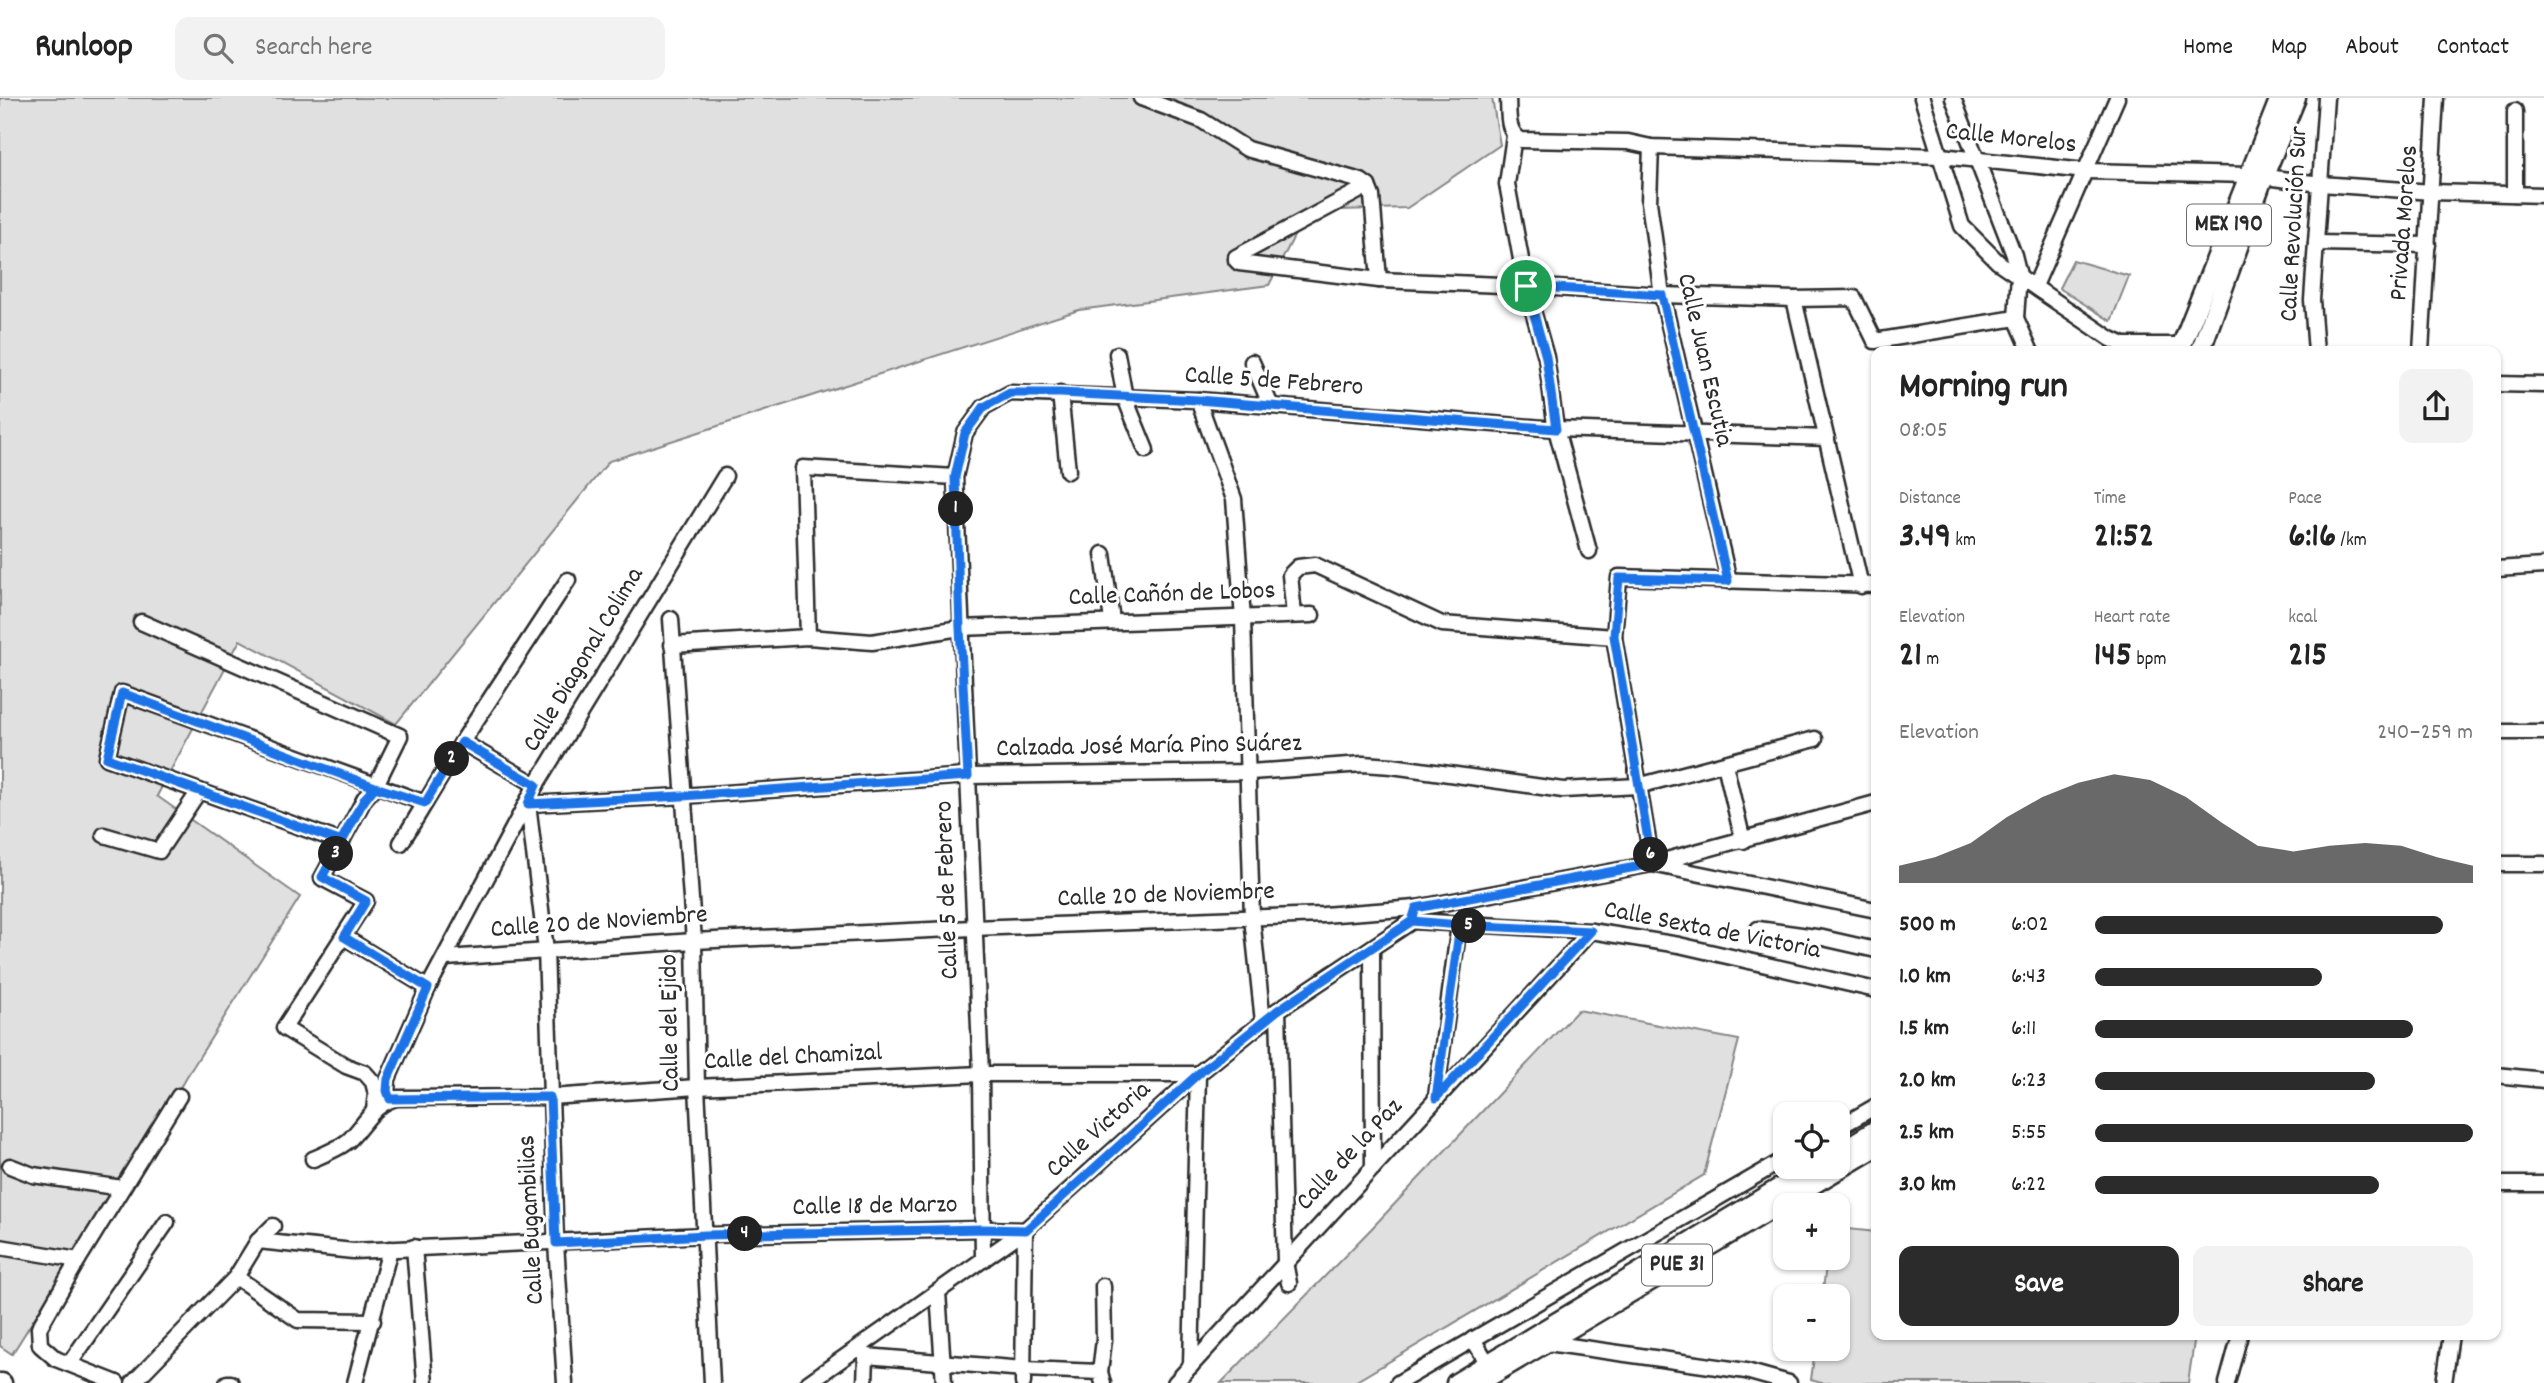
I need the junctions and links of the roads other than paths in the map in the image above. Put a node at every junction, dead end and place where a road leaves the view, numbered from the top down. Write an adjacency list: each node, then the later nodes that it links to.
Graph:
1 (1140, 98): 18 (street)
2 (1508, 98): 11 (street)
3 (1922, 98): 13 (street)
4 (1954, 98): 14 (street)
5 (2117, 98): 15 (street)
6 (2280, 98): 16 (main road, MEX 190)
7 (2296, 98): 16 (main road, MEX 190)
8 (2326, 98): 17 (street, Calle Revolución Sur)
9 (2436, 98): 19 (street, Privada Morelos)
10 (2515, 111): 20 (street)
11 (1514, 136): 12 (street, Calle Morelos); 26 (street)
12 (1651, 147): 13 (street, Calle Morelos); 28 (street, Calle Juan Escutia)
13 (1941, 156): 14 (street, Calle Morelos); 24 (street)
14 (1976, 159): 15 (street, Calle Morelos); 24 (street)
15 (2085, 171): 16 (street, Calle Morelos); 27 (street)
16 (2256, 176): 17 (street, Calle Morelos); 33 (main road, MEX 190); 34 (main road, MEX 190)
17 (2321, 184): 19 (street, Calle Morelos); 22 (street, Calle Revolución Sur)
18 (1368, 186): 25 (street); 25 (street)
19 (2432, 192): 20 (street, Calle Morelos); 23 (street, Privada Morelos)
20 (2515, 194): 21 (street, Calle Morelos)
21 (2544, 195)
22 (2316, 243): 23 (street); 35 (street, Calle Revolución Sur)
23 (2428, 245): 36 (street, Privada Morelos)
24 (2019, 275): 27 (street); 30 (street)
25 (1379, 280): 26 (street)
26 (1526, 286): 28 (street); 45 (street)
27 (2035, 286): 32 (street)
28 (1662, 295): 29 (street); 46 (street, Calle Juan Escutia)
29 (1794, 299): 30 (street); 47 (street)
30 (2016, 318): 31 (street)
31 (2028, 346)
32 (2143, 346)
33 (2182, 346)
34 (2202, 346)
35 (2316, 346)
36 (2421, 346)
37 (1117, 354): 42 (street)
38 (1252, 362): 44 (street)
39 (2501, 384): 40 (street)
40 (2544, 385)
41 (1060, 393): 42 (street, Calle 5 de Febrero); 49 (street); 51 (street, Calle 5 de Febrero)
42 (1125, 398): 43 (street, Calle 5 de Febrero); 48 (street)
43 (1198, 400): 44 (street, Calle 5 de Febrero); 62 (street)
44 (1271, 406): 45 (street, Calle 5 de Febrero)
45 (1556, 429): 46 (street, Calle 5 de Febrero); 52 (street)
46 (1696, 435): 47 (street, Calle 5 de Febrero); 57 (street, Calle Juan Escutia)
47 (1827, 438): 58 (street)
48 (1146, 450)
49 (1068, 471)
50 (725, 476): 76 (street, Calle Diagonal Colima)
51 (955, 477): 65 (street, Calle 5 de Febrero); 67 (street)
52 (1590, 551)
53 (1103, 554): 63 (street)
54 (2544, 566): 55 (street)
55 (2501, 569)
56 (568, 580): 72 (street)
57 (1728, 581): 58 (street); 66 (street)
58 (1869, 585)
59 (1294, 615): 60 (street); 62 (street, Calle Cañón de Lobos); 66 (street, Calle Cañón de Lobos)
60 (1312, 615)
61 (671, 619): 68 (street, Calle del Ejido)
62 (1243, 619): 63 (street, Calle Cañón de Lobos); 74 (street)
63 (1112, 621): 65 (street, Calle Cañón de Lobos)
64 (141, 622): 78 (street)
65 (960, 628): 67 (street, Calle Cañón de Lobos); 75 (street, Calle 5 de Febrero)
66 (1614, 636): 77 (street)
67 (808, 637): 68 (street, Calle Cañón de Lobos)
68 (672, 645): 80 (street, Calle del Ejido)
69 (2501, 732): 70 (street)
70 (2544, 732)
71 (1815, 739): 73 (street, Calzada José María Pino Suárez)
72 (462, 742): 76 (street); 81 (street)
73 (1725, 764): 77 (street, Calzada José María Pino Suárez); 85 (street)
74 (1250, 772): 75 (street, Calzada José María Pino Suárez); 77 (street, Calzada José María Pino Suárez); 93 (street)
75 (968, 776): 80 (street, Calzada José María Pino Suárez); 95 (street, Calle 5 de Febrero)
76 (536, 785): 82 (street, Calle Diagonal Colima)
77 (1638, 786): 88 (street)
78 (375, 787): 79 (street); 81 (street); 86 (street)
79 (199, 791): 84 (street); 86 (street)
80 (682, 796): 82 (street, Calzada José María Pino Suárez); 99 (street, Calle del Ejido)
81 (425, 803): 87 (street)
82 (528, 804): 102 (street, Calle Bugambilias); 103 (street, Calle Diagonal Colima)
83 (1871, 804): 85 (street, Calle 20 de Noviembre)
84 (104, 835)
85 (1743, 841): 88 (street, Calle 20 de Noviembre)
86 (342, 842): 98 (street)
87 (401, 843)
88 (1652, 864): 91 (street); 92 (street, Calle 20 de Noviembre)
89 (2501, 864): 90 (street)
90 (2544, 864)
91 (1871, 909)
92 (1414, 914): 93 (street, Calle 20 de Noviembre); 94 (street, Calle Sexta de Victoria); 100 (street, Calle Victoria)
93 (1252, 918): 95 (street, Calle 20 de Noviembre); 107 (street)
94 (1460, 925): 97 (street, Calle Sexta de Victoria); 115 (street)
95 (973, 928): 99 (street, Calle 20 de Noviembre); 108 (street, Calle 5 de Febrero)
96 (1758, 929): 101 (street)
97 (1591, 931): 105 (street, Calle Sexta de Victoria); 115 (street, Calle de la Paz)
98 (344, 937): 104 (street); 118 (street)
99 (694, 942): 102 (street, Calle 20 de Noviembre); 112 (street, Calle del Ejido)
100 (1372, 948): 106 (street, Calle Victoria); 126 (street)
101 (1871, 949)
102 (545, 950): 103 (street, Calle 20 de Noviembre); 114 (street, Calle Bugambilias)
103 (446, 958): 104 (street, Calle Diagonal Colima)
104 (428, 988): 116 (street, Calle Diagonal Colima)
105 (1871, 989)
106 (1278, 1010): 107 (street, Calle Victoria); 143 (street)
107 (1264, 1022): 109 (street, Calle Victoria)
108 (981, 1074): 109 (street, Calle del Chamizal); 112 (street, Calle del Chamizal); 133 (street, Calle 5 de Febrero)
109 (1198, 1074): 134 (street, Calle Victoria); 157 (street)
110 (2501, 1076): 111 (street)
111 (2544, 1080)
112 (697, 1087): 114 (street, Calle del Chamizal); 135 (street, Calle del Ejido)
113 (179, 1096): 130 (street)
114 (550, 1097): 116 (street, Calle del Chamizal); 137 (street, Calle Bugambilias)
115 (1436, 1098): 126 (street, Calle de la Paz)
116 (390, 1099): 118 (street)
117 (1871, 1109): 119 (street)
118 (374, 1110): 123 (street)
119 (1850, 1121)
120 (1871, 1133): 121 (main road)
121 (1850, 1146)
122 (1871, 1150): 149 (main road, PUE 31)
123 (313, 1159)
124 (10, 1166): 130 (street)
125 (1773, 1166): 150 (street)
126 (1373, 1167): 143 (street, Calle de la Paz)
127 (1795, 1179): 149 (main road, PUE 31)
128 (2501, 1184): 129 (street)
129 (2544, 1184)
130 (122, 1188): 141 (street)
131 (167, 1222): 155 (street)
132 (273, 1226): 136 (street)
133 (983, 1229): 134 (street, Calle 18 de Marzo); 135 (street, Calle 18 de Marzo); 142 (street, Calle 5 de Febrero)
134 (1026, 1230): 142 (street, Calle Victoria); 158 (street)
135 (706, 1235): 137 (street, Calle 18 de Marzo); 165 (street, Calle del Ejido)
136 (258, 1241): 140 (street, Calle 18 de Marzo); 144 (street)
137 (556, 1243): 139 (street, Calle 18 de Marzo); 164 (street, Calle Bugambilias)
138 (0, 1247): 141 (street)
139 (414, 1247): 140 (street, Calle 18 de Marzo); 163 (street)
140 (390, 1249): 148 (street)
141 (78, 1260): 155 (street)
142 (983, 1260): 147 (street, Calle Victoria)
143 (1285, 1262): 145 (street); 157 (street, Calle de la Paz)
144 (236, 1277): 148 (street); 161 (street)
145 (1289, 1283)
146 (1103, 1286): 159 (street)
147 (938, 1292): 153 (street, Calle Victoria); 154 (street)
148 (373, 1321): 162 (street)
149 (1544, 1338): 156 (main road, PUE 31); 172 (main road, PUE 31); 173 (street)
150 (1473, 1339): 156 (street); 170 (street)
151 (2239, 1340): 174 (street)
152 (2451, 1340): 175 (street)
153 (863, 1351): 154 (street); 166 (street, Calle Victoria); 167 (street)
154 (944, 1362): 158 (street); 168 (street)
155 (69, 1363): 160 (street)
156 (1488, 1364): 171 (main road, PUE 31)
157 (1191, 1366): 169 (street, Calle de la Paz)
158 (1023, 1376): 159 (street)
159 (1102, 1377)
160 (117, 1383)
161 (133, 1383)
162 (355, 1383)
163 (425, 1383)
164 (565, 1383)
165 (712, 1383)
166 (808, 1383)
167 (865, 1383)
168 (944, 1383)
169 (1175, 1383)
170 (1398, 1383)
171 (1456, 1383)
172 (1478, 1383)
173 (1789, 1383)
174 (2227, 1383)
175 (2444, 1383)

